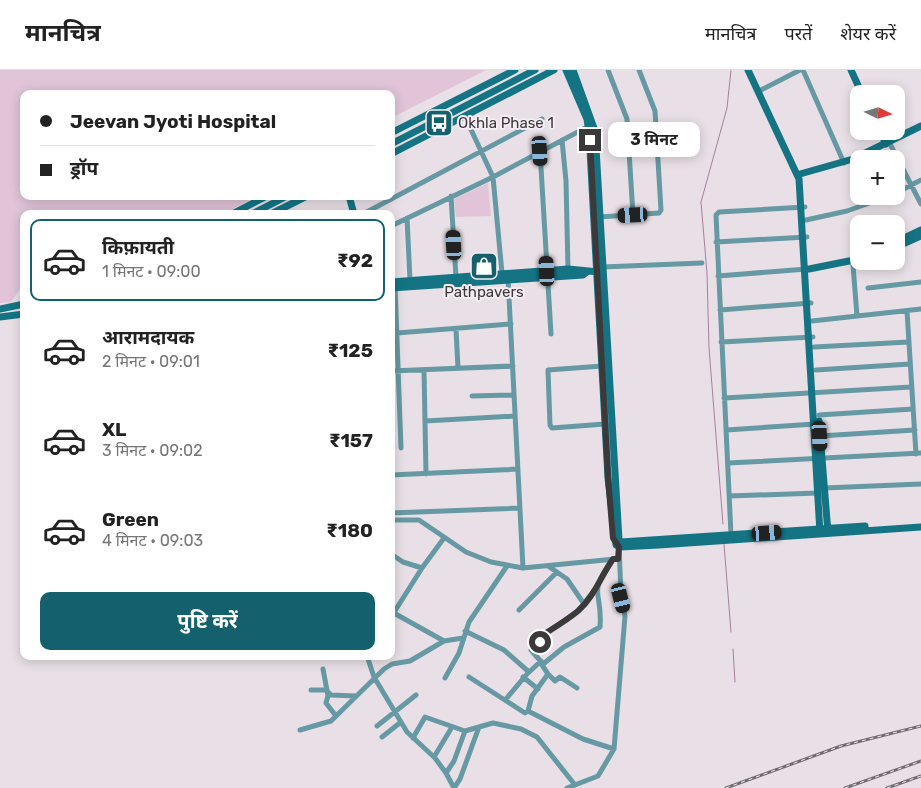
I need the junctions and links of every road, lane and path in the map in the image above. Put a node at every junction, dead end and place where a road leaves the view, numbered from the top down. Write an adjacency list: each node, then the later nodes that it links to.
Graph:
1 (515, 70): 17 (street)
2 (535, 70): 20 (street)
3 (554, 70): 23 (street)
4 (566, 70): 15 (street)
5 (573, 70): 15 (street)
6 (608, 70): 44 (street)
7 (639, 70): 44 (street)
8 (750, 70): 12 (street); 39 (street)
9 (801, 70): 12 (street); 25 (street)
10 (853, 71): 11 (street)
11 (858, 85)
12 (761, 90): 26 (street)
13 (542, 119): 24 (street)
14 (468, 123): 24 (street)
15 (591, 125): 18 (street); 45 (street); 58 (street)
16 (921, 126): 21 (street)
17 (395, 131)
18 (562, 140): 22 (street); 57 (street)
19 (885, 140): 21 (street)
20 (395, 142)
21 (887, 143): 25 (street); 29 (street)
22 (540, 151): 27 (street); 62 (street)
23 (395, 152)
24 (481, 152): 27 (street); 32 (street)
25 (844, 163): 26 (street)
26 (800, 174): 39 (street)
27 (493, 177): 31 (street); 63 (street)
28 (921, 180): 29 (street)
29 (911, 185): 30 (street); 37 (street)
30 (905, 188)
31 (451, 196): 46 (street); 65 (street)
32 (395, 197)
33 (259, 200): 40 (street)
34 (279, 200): 41 (street)
35 (299, 200): 42 (street)
36 (390, 200): 43 (street)
37 (921, 204)
38 (864, 205): 47 (street)
39 (803, 207): 47 (street); 51 (street); 53 (street)
40 (240, 210)
41 (260, 210)
42 (279, 210)
43 (371, 210)
44 (633, 215): 45 (street)
45 (599, 217): 58 (street)
46 (407, 218): 48 (street); 66 (street)
47 (806, 220): 51 (street)
48 (395, 224)
49 (921, 230): 52 (street)
50 (921, 236): 54 (street)
51 (805, 237): 53 (street); 59 (street)
52 (905, 238)
53 (716, 242): 64 (street)
54 (905, 243)
55 (702, 263): 58 (street)
56 (850, 263): 59 (street)
57 (568, 269): 61 (street); 62 (street)
58 (599, 270): 61 (street); 92 (street); 129 (street)
59 (807, 270): 64 (street); 71 (street)
60 (856, 270): 79 (street)
61 (587, 272): 62 (street)
62 (547, 274): 63 (street); 85 (street)
63 (506, 275): 65 (street); 69 (street); 82 (street)
64 (718, 276): 76 (street)
65 (456, 277): 66 (street)
66 (410, 280): 68 (street)
67 (921, 282): 70 (street)
68 (395, 284)
69 (395, 285)
70 (868, 288)
71 (809, 304): 76 (street); 81 (street); 86 (street)
72 (20, 305): 73 (street)
73 (0, 309)
74 (395, 309): 84 (street)
75 (921, 309): 77 (street)
76 (720, 310): 87 (street)
77 (907, 310): 79 (street); 88 (street)
78 (20, 314): 80 (street)
79 (857, 316): 81 (street)
80 (0, 317)
81 (812, 321): 86 (street)
82 (511, 324): 83 (street); 91 (street)
83 (456, 328): 84 (street); 93 (street)
84 (397, 333): 96 (street)
85 (551, 334)
86 (811, 337): 87 (street); 89 (street); 98 (street)
87 (721, 342): 101 (street)
88 (909, 342): 89 (street); 90 (street)
89 (814, 347): 95 (street)
90 (910, 364): 95 (street); 97 (street)
91 (513, 366): 93 (street); 99 (street)
92 (602, 366): 106 (street); 106 (street)
93 (458, 368): 94 (street)
94 (424, 370): 96 (street); 105 (street)
95 (816, 370): 98 (street)
96 (398, 371): 111 (street)
97 (911, 387): 98 (street); 102 (street)
98 (815, 394): 101 (street); 103 (street); 107 (street)
99 (514, 395): 100 (street); 104 (street)
100 (472, 396)
101 (724, 398): 108 (street)
102 (913, 409): 103 (street); 109 (street)
103 (819, 415): 107 (street)
104 (515, 416): 105 (street); 115 (street)
105 (425, 421): 116 (street)
106 (605, 424): 129 (street)
107 (817, 424): 108 (street); 110 (street); 113 (street)
108 (726, 430): 114 (street)
109 (915, 430): 110 (street); 112 (street)
110 (820, 436): 113 (street)
111 (401, 448)
112 (918, 454): 113 (street)
113 (819, 459): 114 (street); 119 (street)
114 (728, 463): 120 (street)
115 (518, 469): 116 (street); 121 (street)
116 (426, 474): 117 (street)
117 (395, 475)
118 (921, 484): 119 (street)
119 (821, 490): 120 (street); 126 (street)
120 (729, 496): 127 (street)
121 (520, 508): 122 (street); 135 (street)
122 (395, 513)
123 (395, 520): 128 (street)
124 (921, 523): 126 (street)
125 (921, 527): 126 (street)
126 (824, 532): 127 (street); 129 (street)
127 (731, 535): 129 (street)
128 (444, 538): 132 (street); 134 (street)
129 (619, 543): 131 (street)
130 (395, 556): 134 (street)
131 (616, 559): 133 (street); 137 (street); 172 (street)
132 (507, 566): 135 (street); 142 (street)
133 (548, 566): 135 (street); 136 (street)
134 (422, 568): 139 (street)
135 (523, 568)
136 (557, 572): 138 (street); 140 (street)
137 (596, 588): 138 (street); 146 (street)
138 (584, 604): 146 (street)
139 (395, 608)
140 (519, 610)
141 (395, 615): 144 (street)
142 (465, 632): 143 (street); 148 (street)
143 (463, 638): 144 (street); 153 (street)
144 (444, 640): 150 (street)
145 (368, 660): 150 (street)
146 (542, 663): 148 (street); 149 (street)
147 (323, 668): 157 (street)
148 (529, 672): 152 (street)
149 (548, 674): 154 (street); 155 (street)
150 (374, 677): 159 (street); 161 (street)
151 (469, 677): 160 (street)
152 (524, 677): 155 (street); 160 (street)
153 (445, 678)
154 (577, 688)
155 (538, 689): 162 (street)
156 (311, 690): 157 (street)
157 (328, 692): 159 (street); 163 (street)
158 (416, 695): 161 (street)
159 (356, 696): 163 (street)
160 (506, 699): 162 (street)
161 (395, 711): 164 (street); 165 (street)
162 (528, 711): 172 (street)
163 (336, 716): 168 (street)
164 (401, 722): 170 (street); 171 (street)
165 (377, 726)
166 (452, 727): 169 (street); 171 (street); 173 (street)
167 (479, 727): 169 (street); 174 (street); 175 (street)
168 (300, 730)
169 (465, 731): 174 (street)
170 (382, 737)
171 (413, 738): 173 (street)
172 (614, 749): 175 (street)
173 (434, 757): 174 (street)
174 (446, 772)
175 (575, 785): 176 (street)
176 (567, 788)

